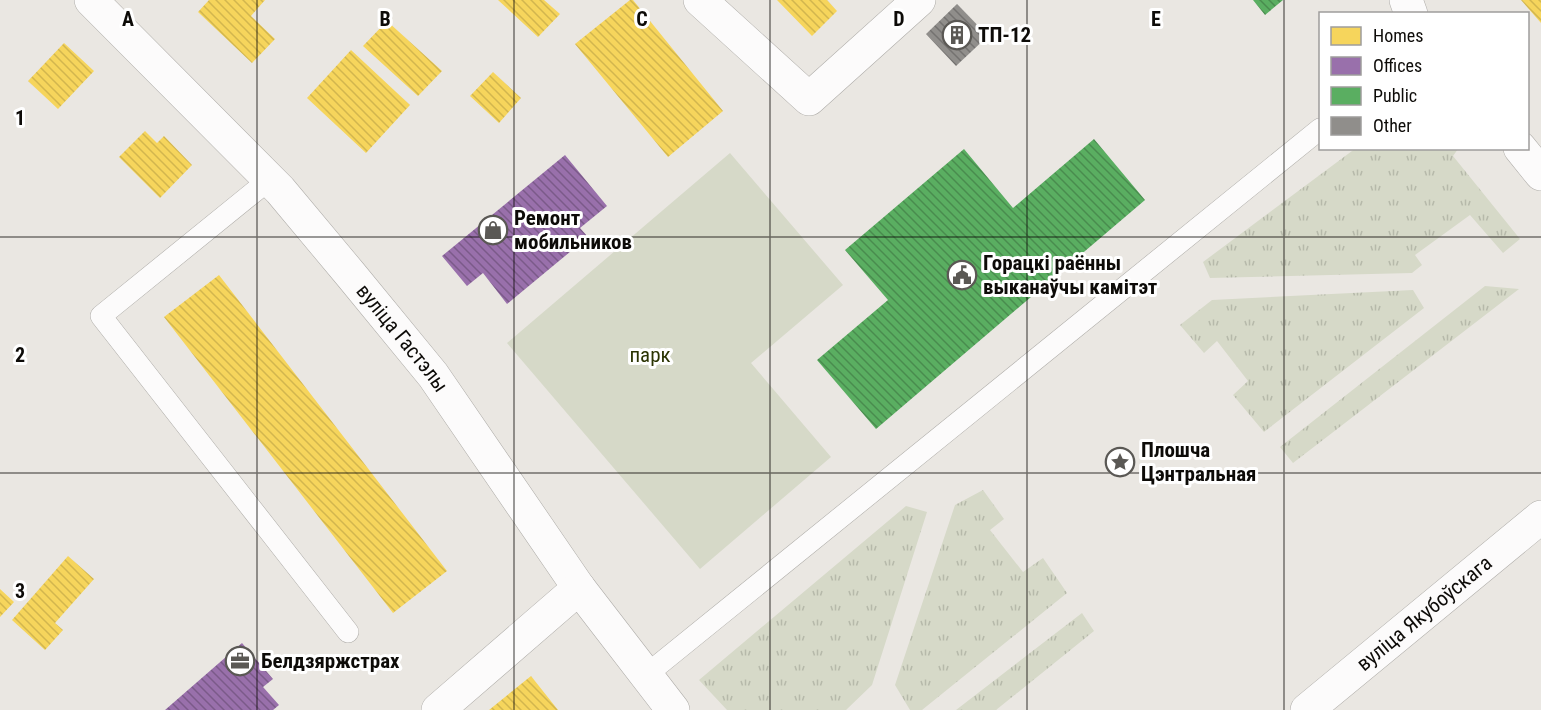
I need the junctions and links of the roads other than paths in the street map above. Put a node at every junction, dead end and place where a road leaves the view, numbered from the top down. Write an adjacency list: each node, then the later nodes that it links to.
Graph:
1 (91, 0): 7 (street, вуліца Гастэлы)
2 (700, 0): 3 (street)
3 (919, 0)
4 (1319, 130): 11 (lane)
5 (1522, 150): 6 (street)
6 (1541, 174)
7 (270, 179): 9 (street, вуліца Гастэлы); 10 (lane)
8 (1541, 517): 14 (street, вуліца Якубоўскага)
9 (579, 588): 11 (street, вуліца Гастэлы); 12 (street)
10 (348, 632)
11 (646, 675): 13 (street, вуліца Гастэлы)
12 (438, 710)
13 (673, 710)
14 (1307, 710)

